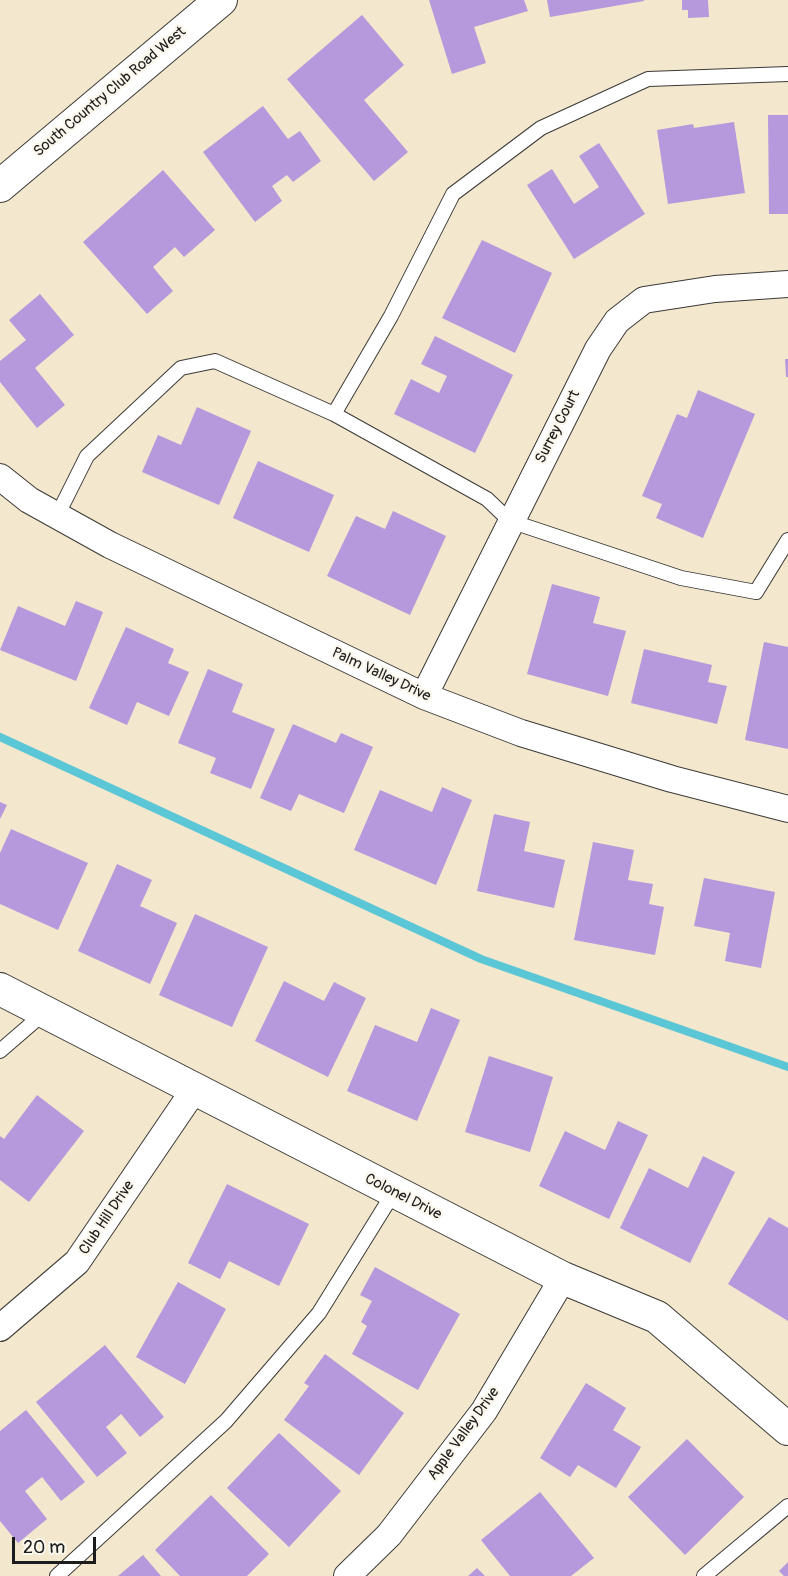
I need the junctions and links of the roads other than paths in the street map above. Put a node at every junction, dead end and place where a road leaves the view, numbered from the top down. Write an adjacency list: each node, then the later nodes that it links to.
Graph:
1 (221, 0): 3 (street, South Country Club Road West)
2 (788, 74): 5 (lane)
3 (0, 186)
4 (788, 284): 8 (street, Surrey Court)
5 (334, 414): 7 (lane); 8 (lane)
6 (0, 477): 7 (street, Palm Valley Drive)
7 (57, 516): 10 (street, Palm Valley Drive)
8 (510, 521): 9 (lane); 10 (street, Surrey Court)
9 (788, 540)
10 (424, 696): 11 (street, Palm Valley Drive)
11 (788, 809)
12 (0, 989): 13 (street, Colonel Drive)
13 (44, 1013): 14 (lane); 15 (street, Colonel Drive)
14 (0, 1051)
15 (194, 1090): 16 (street, Colonel Drive); 18 (street, Club Hill Drive)
16 (394, 1192): 17 (street, Colonel Drive); 21 (lane)
17 (563, 1278): 19 (street, Colonel Drive); 22 (street, Apple Valley Drive)
18 (0, 1328)
19 (788, 1429)
20 (788, 1506): 23 (lane)
21 (57, 1576)
22 (347, 1576)
23 (704, 1576)

